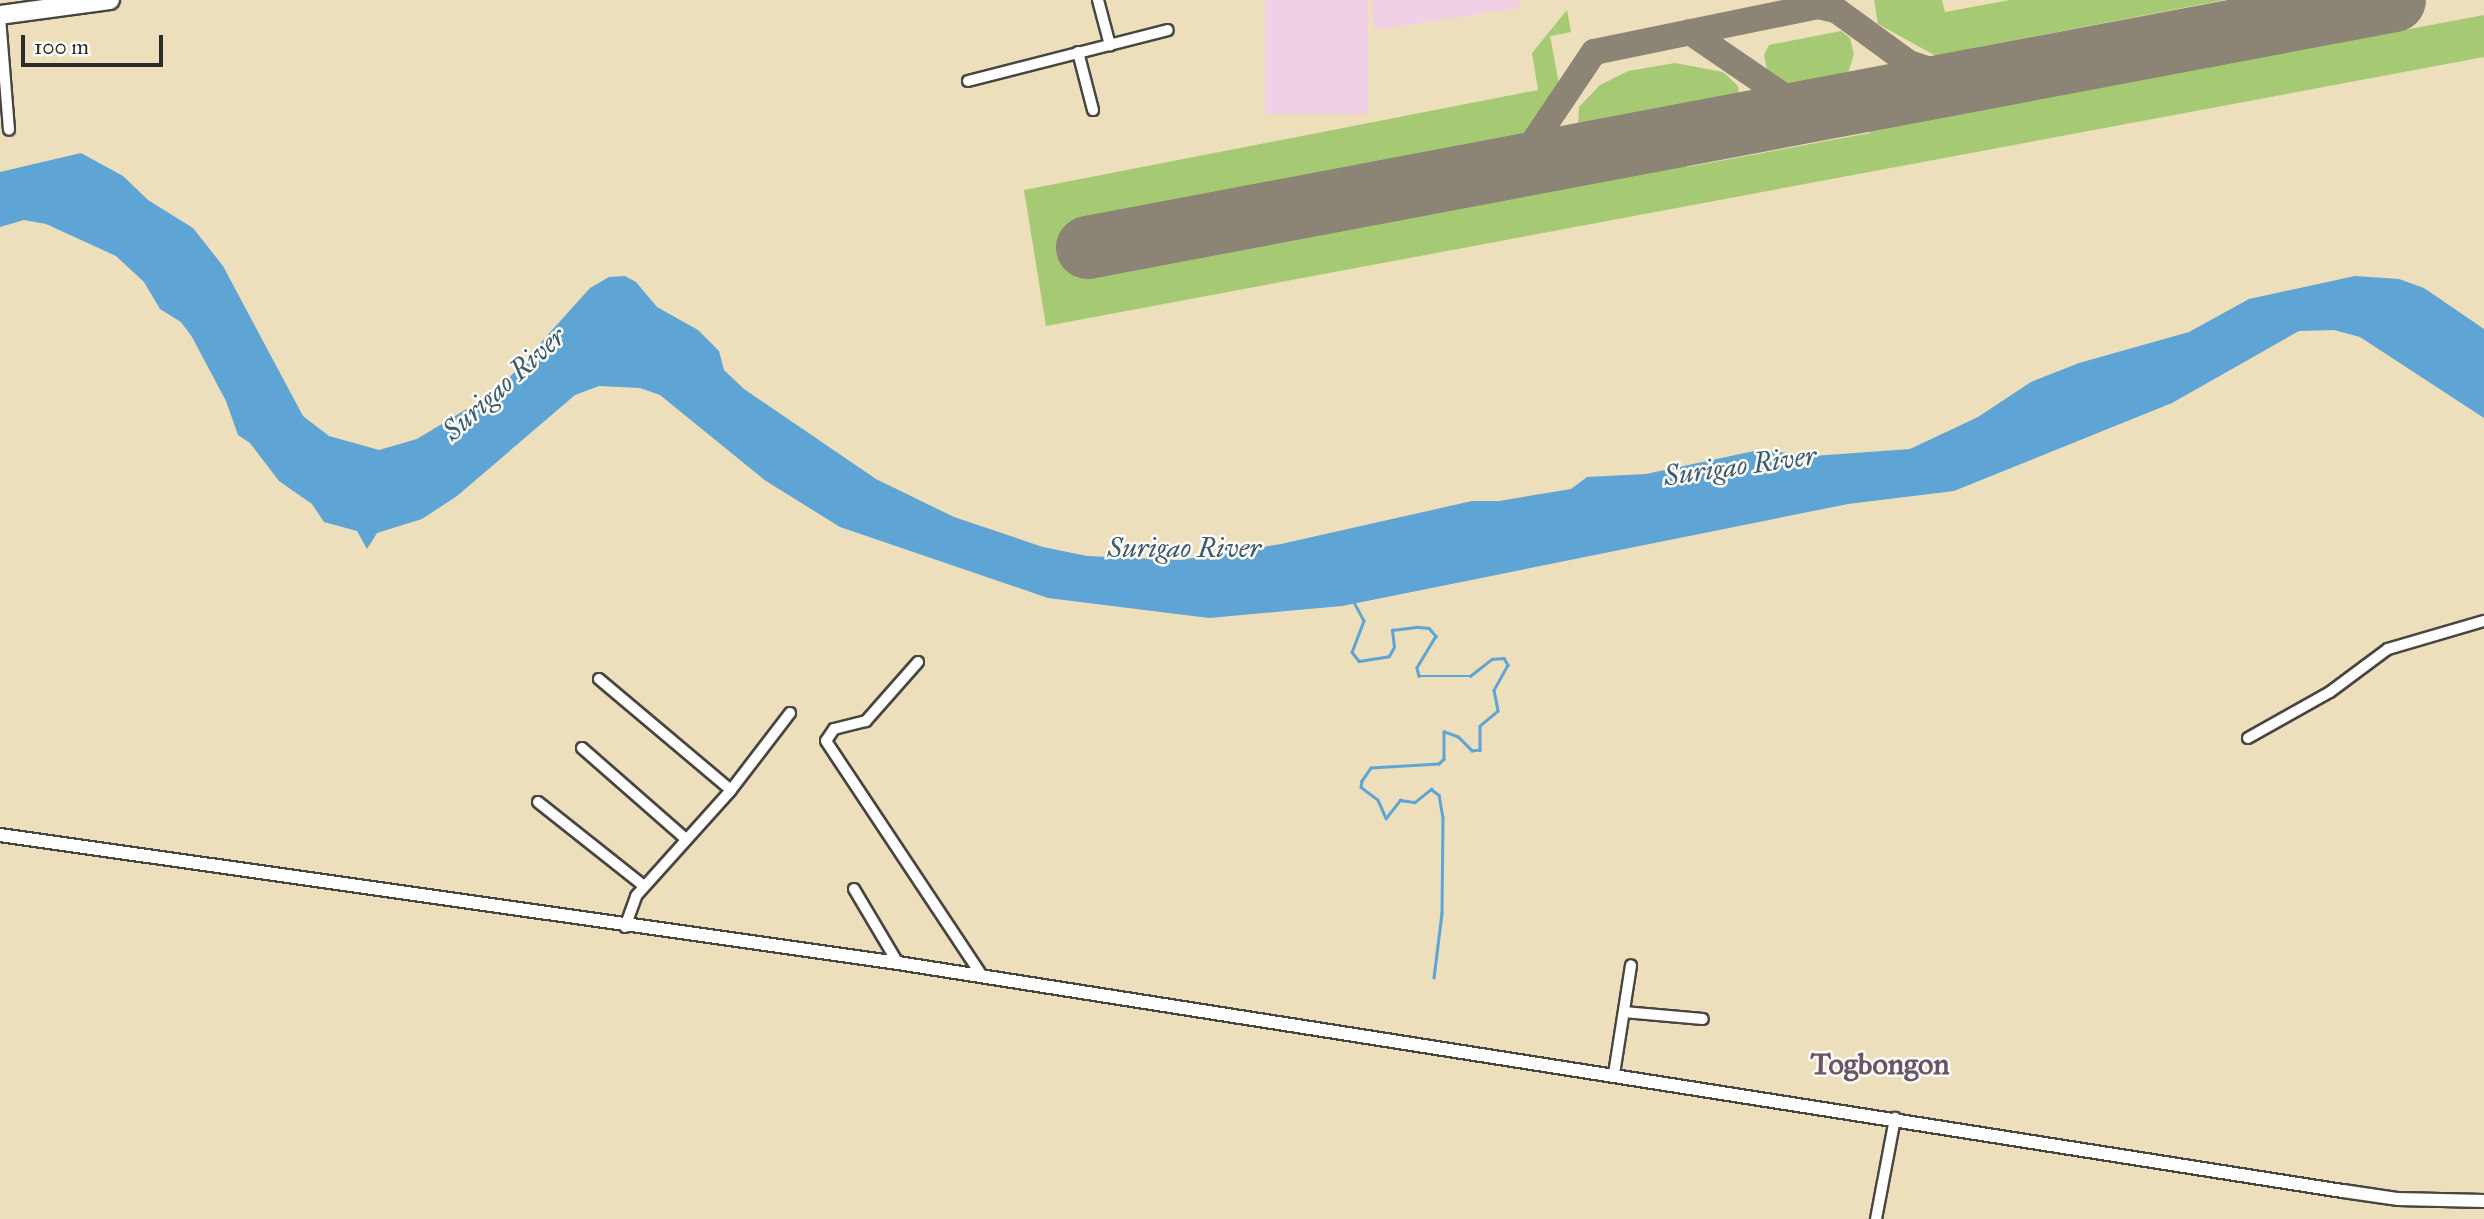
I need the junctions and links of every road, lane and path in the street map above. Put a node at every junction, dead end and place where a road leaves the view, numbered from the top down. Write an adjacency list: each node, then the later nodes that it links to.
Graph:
1 (110, 0): 3 (highway)
2 (1098, 0): 6 (street)
3 (32, 6): 4 (highway)
4 (0, 17): 10 (street)
5 (1168, 30): 6 (street)
6 (1110, 44): 7 (street)
7 (1078, 52): 8 (street); 9 (street)
8 (968, 81)
9 (1093, 110)
10 (9, 130)
11 (2484, 621): 15 (street)
12 (918, 662): 26 (street)
13 (599, 679): 17 (street)
14 (790, 713): 17 (street)
15 (2248, 738)
16 (582, 748): 20 (street)
17 (731, 790): 20 (street)
18 (537, 802): 21 (street)
19 (0, 835): 23 (street)
20 (686, 839): 21 (street)
21 (645, 886): 23 (street)
22 (854, 889): 24 (street)
23 (625, 927): 24 (street)
24 (898, 963): 26 (street)
25 (1631, 965): 27 (street)
26 (982, 976): 29 (street)
27 (1624, 1012): 28 (street); 29 (street)
28 (1703, 1019)
29 (1614, 1074): 30 (street)
30 (1895, 1118): 31 (street); 32 (street)
31 (2484, 1201)
32 (1876, 1219)

